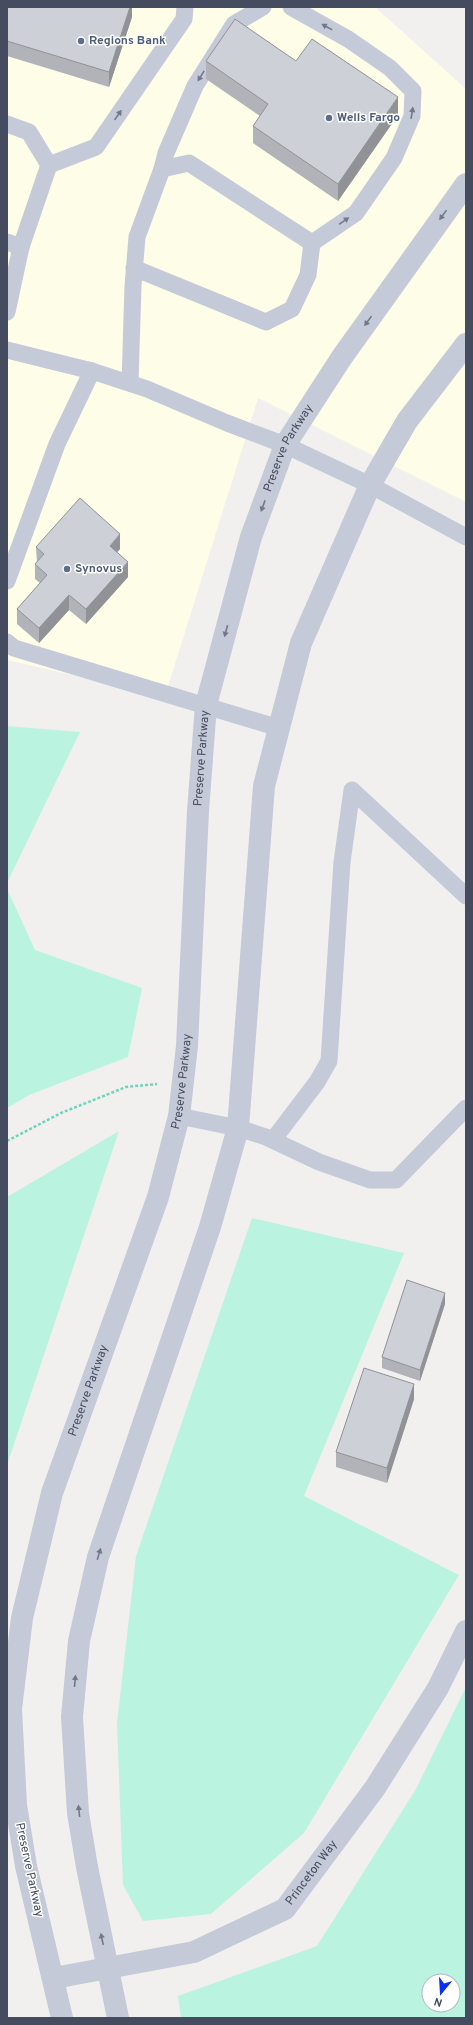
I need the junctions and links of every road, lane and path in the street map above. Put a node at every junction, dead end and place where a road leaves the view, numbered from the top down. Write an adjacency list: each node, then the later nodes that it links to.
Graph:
1 (185, 7): 5 (lane, one-way to 1)
2 (263, 7): 6 (lane, one-way to 6)
3 (291, 7): 8 (lane, one-way to 3)
4 (7, 124): 5 (lane)
5 (49, 165): 9 (lane)
6 (162, 169): 8 (lane); 10 (lane)
7 (466, 184): 16 (street, Preserve Parkway, one-way to 16)
8 (312, 243): 10 (lane)
9 (14, 244): 11 (lane)
10 (134, 268): 15 (lane)
11 (7, 312)
12 (466, 344): 17 (street)
13 (7, 350): 14 (lane)
14 (92, 371): 15 (lane); 19 (lane)
15 (130, 383): 16 (lane)
16 (285, 445): 17 (lane); 21 (street, Preserve Parkway, one-way to 21)
17 (370, 485): 18 (lane); 22 (street)
18 (466, 537)
19 (7, 580)
20 (7, 642): 21 (lane)
21 (206, 705): 22 (lane); 24 (street, Preserve Parkway)
22 (279, 728): 27 (street)
23 (466, 896): 28 (lane)
24 (184, 1081): 26 (street, Preserve Parkway); 29 (path)
25 (466, 1108): 28 (lane)
26 (179, 1116): 27 (lane); 32 (street, Preserve Parkway)
27 (238, 1128): 28 (lane); 31 (street, one-way to 27)
28 (273, 1140)
29 (7, 1141)
30 (466, 1631): 31 (street, Princeton Way)
31 (108, 1968): 32 (street, Princeton Way); 34 (street)
32 (54, 1978): 33 (street, Preserve Parkway)
33 (62, 2018)
34 (118, 2018)

